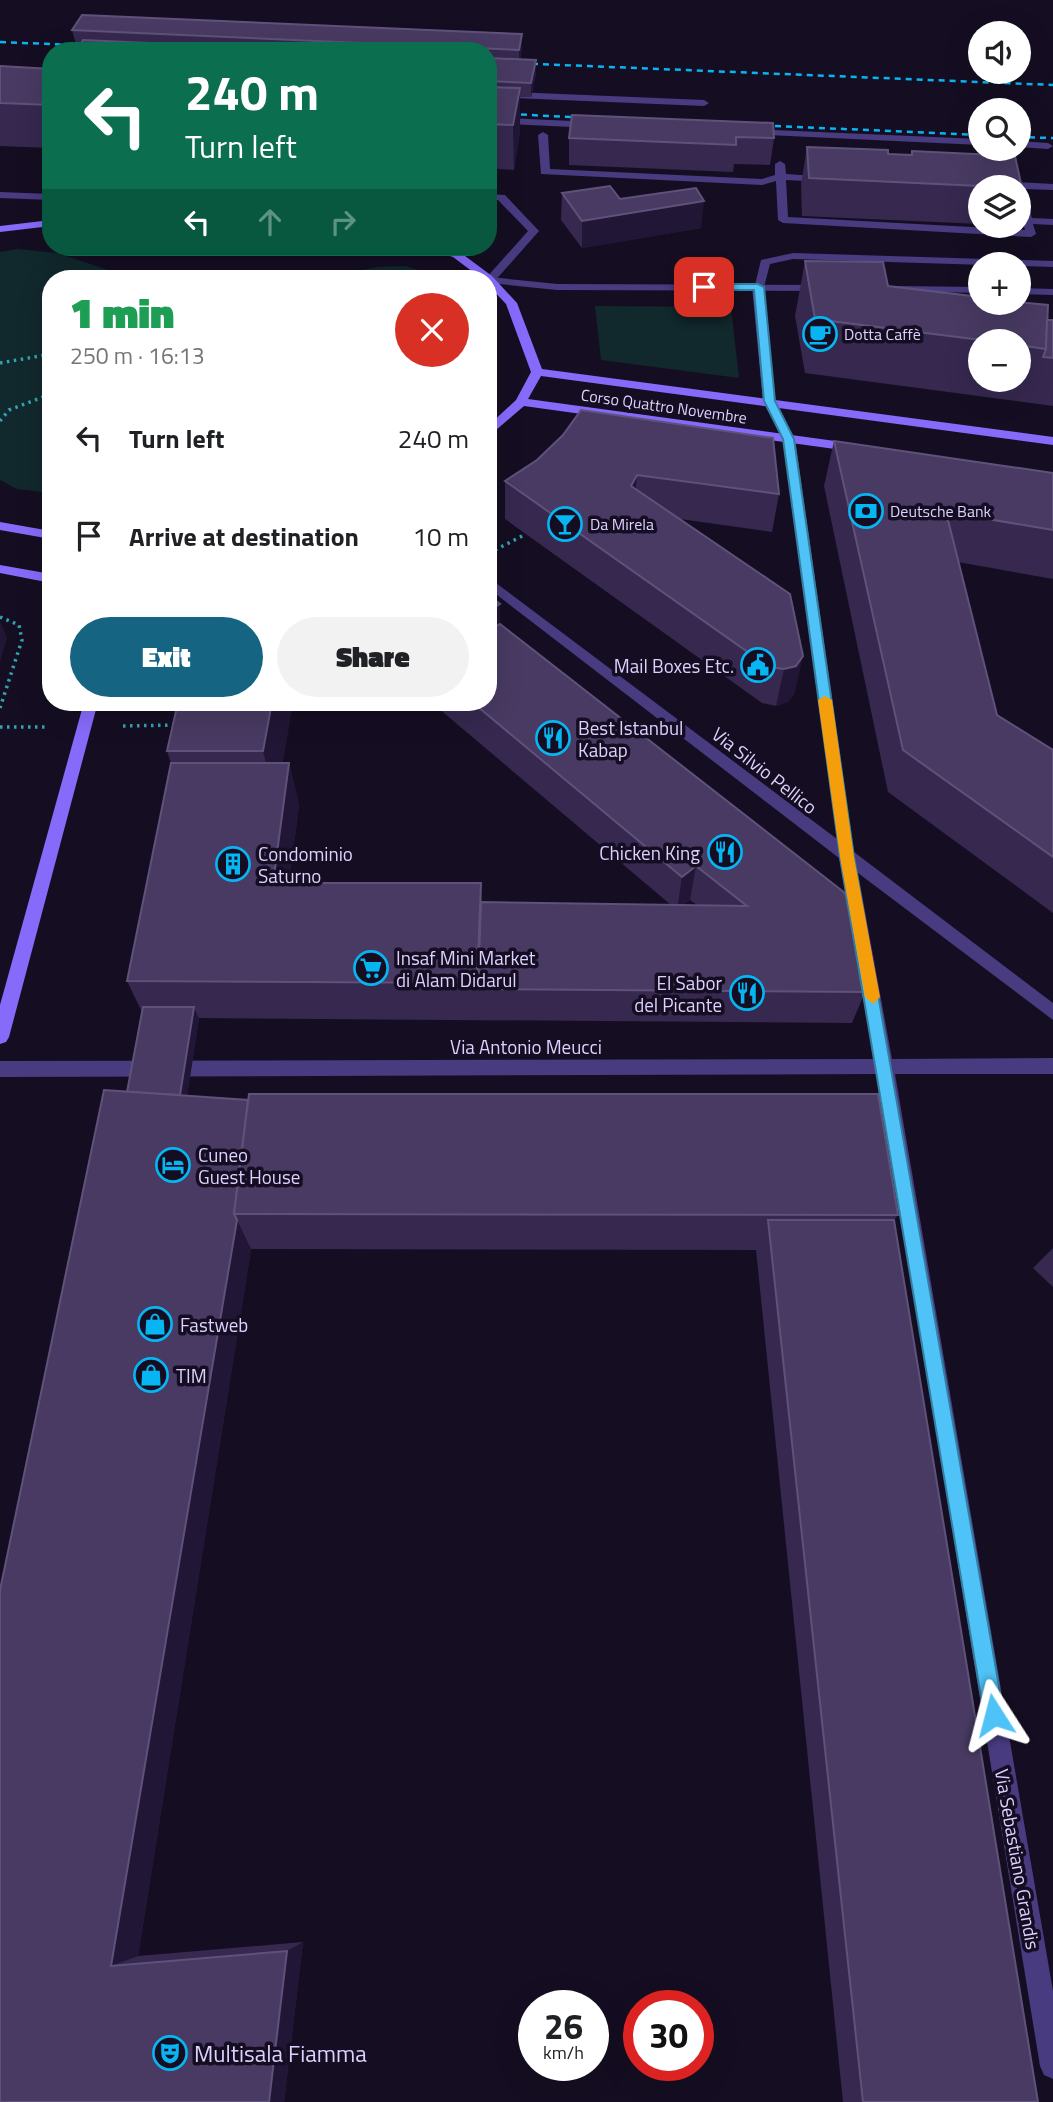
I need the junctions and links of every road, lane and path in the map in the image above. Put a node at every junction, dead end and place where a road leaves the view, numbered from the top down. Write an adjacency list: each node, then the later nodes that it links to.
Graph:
1 (497, 94): 2 (street)
2 (704, 103)
3 (497, 120): 4 (street)
4 (611, 125)
5 (734, 131): 7 (street)
6 (543, 135): 11 (street)
7 (968, 141)
8 (1031, 145): 9 (street)
9 (1048, 146)
10 (780, 164): 11 (street)
11 (780, 177): 12 (street); 22 (street)
12 (833, 179)
13 (1031, 186): 14 (street)
14 (1053, 187)
15 (0, 195): 16 (street)
16 (42, 197)
17 (497, 197): 26 (street)
18 (1031, 221): 19 (street)
19 (1053, 222)
20 (42, 223): 21 (main road)
21 (0, 229)
22 (968, 230)
23 (459, 256): 25 (main road)
24 (1053, 264): 28 (street)
25 (477, 270)
26 (497, 270)
27 (497, 280): 28 (street)
28 (758, 287): 30 (street); 39 (street, Via Sebastiano Grandis)
29 (497, 288): 37 (main road)
30 (841, 288)
31 (883, 289): 32 (street)
32 (968, 290)
33 (1031, 291): 34 (street)
34 (1053, 292)
35 (42, 356): 36 (path)
36 (0, 363)
37 (537, 372): 39 (main road, Corso Quattro Novembre); 40 (main road)
38 (42, 397): 42 (path)
39 (769, 401): 44 (street, Via Sebastiano Grandis); 45 (main road, Corso Quattro Novembre)
40 (520, 402): 41 (main road); 43 (main road); 44 (main road, Corso Quattro Novembre)
41 (497, 415)
42 (0, 421)
43 (497, 424)
44 (789, 439): 46 (main road, Corso Quattro Novembre); 57 (street, Via Sebastiano Grandis)
45 (1053, 441)
46 (867, 450)
47 (0, 526): 48 (main road)
48 (42, 533)
49 (526, 534): 50 (path)
50 (497, 549)
51 (0, 569): 52 (main road)
52 (42, 577)
53 (497, 587): 57 (street, Via Silvio Pellico)
54 (0, 617): 55 (path)
55 (0, 708)
56 (89, 711): 59 (main road)
57 (847, 857): 58 (street, Via Silvio Pellico); 60 (street, Via Sebastiano Grandis)
58 (1053, 1013)
59 (0, 1037)
60 (885, 1066): 61 (street, Via Antonio Meucci); 62 (street, Via Antonio Meucci); 63 (street, Via Sebastiano Grandis)
61 (1053, 1066)
62 (0, 1069)
63 (1053, 2066)

